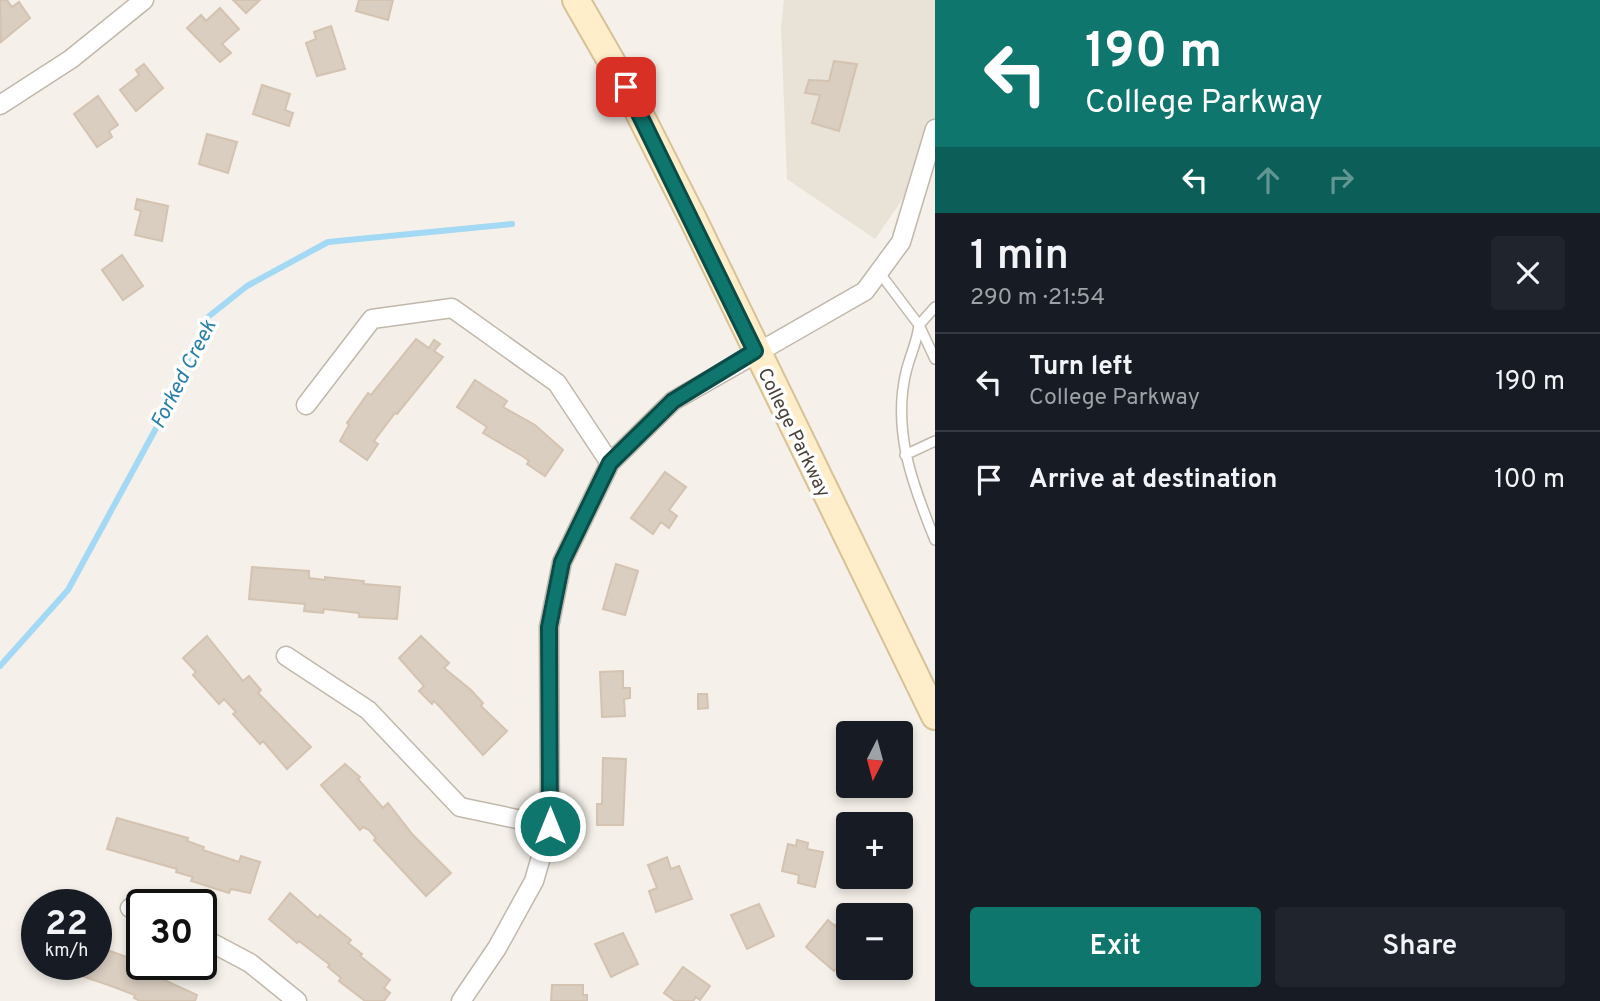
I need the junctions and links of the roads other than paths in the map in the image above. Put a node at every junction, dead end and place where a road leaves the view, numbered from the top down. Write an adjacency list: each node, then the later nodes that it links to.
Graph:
1 (144, 0): 3 (street)
2 (576, 0): 8 (main road, College Parkway)
3 (0, 105)
4 (935, 129): 5 (street)
5 (879, 272): 7 (lane); 8 (street)
6 (935, 307): 7 (lane)
7 (919, 326): 9 (lane); 12 (lane)
8 (755, 351): 13 (street); 16 (main road, College Parkway)
9 (935, 359)
10 (306, 405): 13 (street)
11 (935, 441): 12 (lane)
12 (905, 455): 14 (lane)
13 (610, 463): 17 (street)
14 (935, 540)
15 (286, 656): 17 (street)
16 (935, 716)
17 (550, 826): 20 (street)
18 (217, 945): 19 (street)
19 (297, 1001)
20 (461, 1001)

